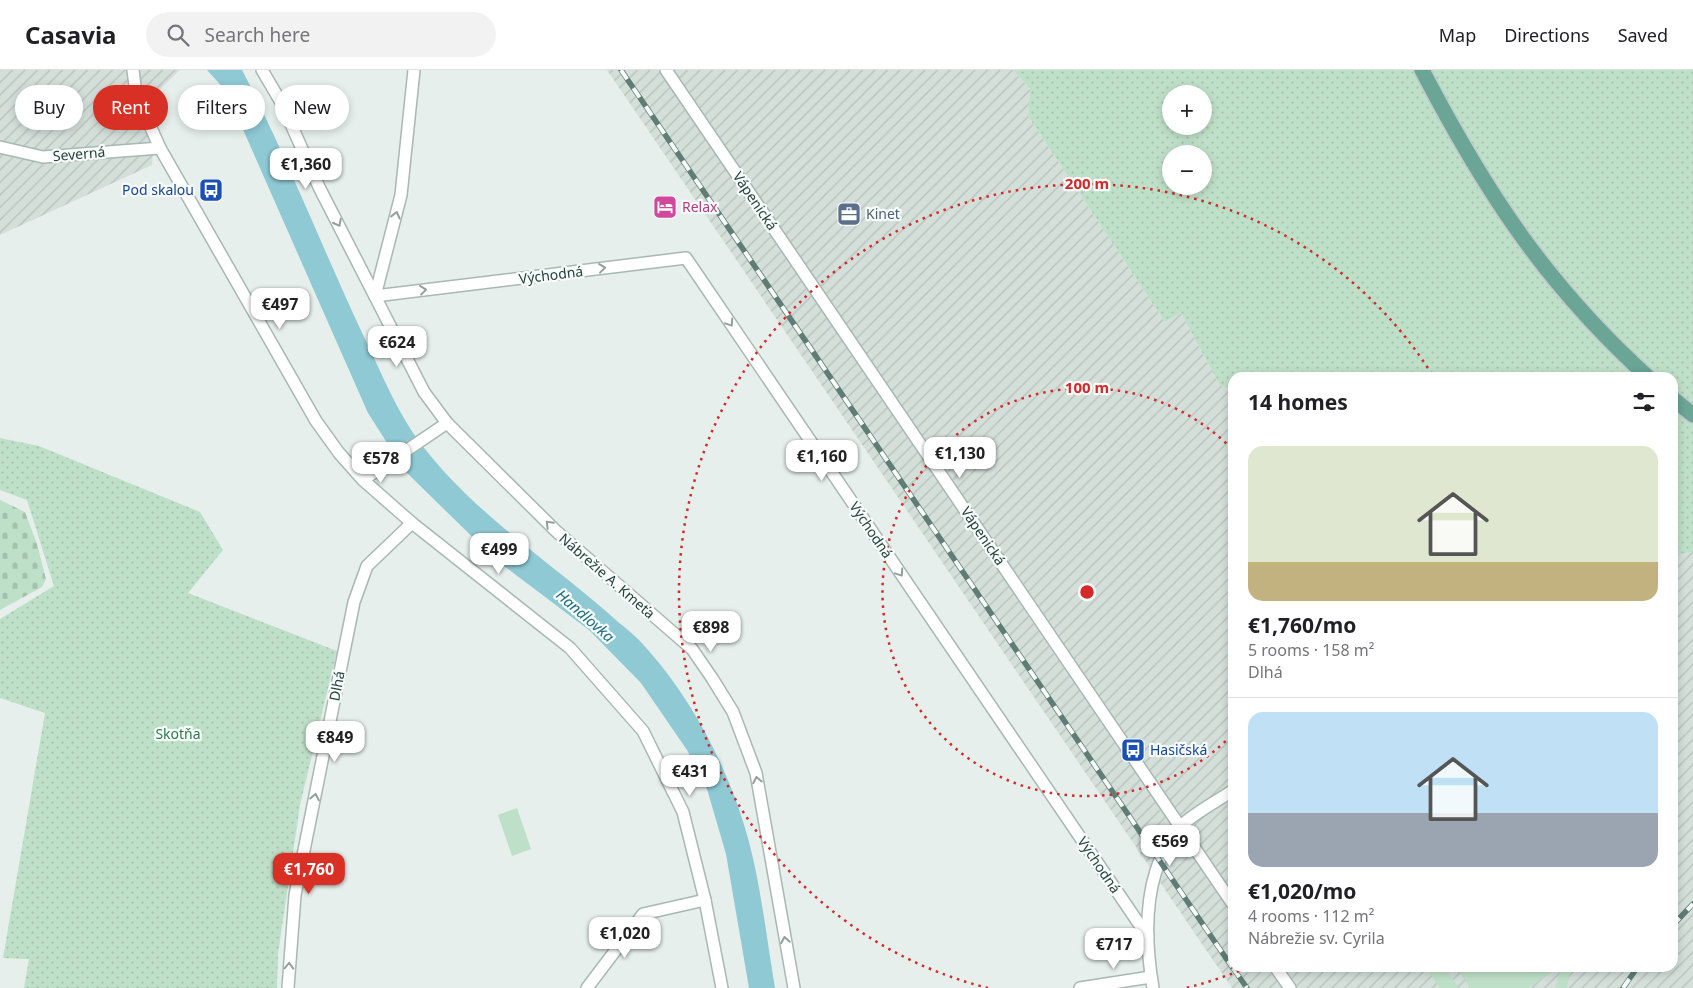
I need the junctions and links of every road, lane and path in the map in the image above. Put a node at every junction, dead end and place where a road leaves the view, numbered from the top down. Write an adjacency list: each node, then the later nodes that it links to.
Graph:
1 (133, 70): 7 (street)
2 (262, 70): 8 (street, Nábrežie A. Kmeťa, one-way to 8)
3 (414, 70): 8 (street, one-way to 3)
4 (666, 70): 16 (street, Vápenická)
5 (1422, 70): 9 (main road)
6 (0, 147): 7 (street, Severná)
7 (160, 148): 13 (street)
8 (375, 296): 12 (street, Nábrežie A. Kmeťa); 19 (street, Východná, one-way to 19)
9 (1643, 372)
10 (1678, 403): 11 (main road)
11 (1693, 414)
12 (447, 422): 13 (street); 25 (street, Nábrežie A. Kmeťa, one-way to 12)
13 (363, 480): 14 (street)
14 (412, 523): 18 (street); 22 (street, Dlhá, one-way to 14)
15 (1228, 794): 16 (street)
16 (1180, 826): 17 (street, Vápenická); 19 (street, Východná)
17 (1228, 897)
18 (705, 900): 23 (street); 24 (street)
19 (1148, 937): 21 (street, Východná)
20 (1279, 972): 27 (street)
21 (1152, 983): 26 (street)
22 (288, 988)
23 (587, 988)
24 (722, 988)
25 (794, 988)
26 (1080, 988)
27 (1290, 988)

